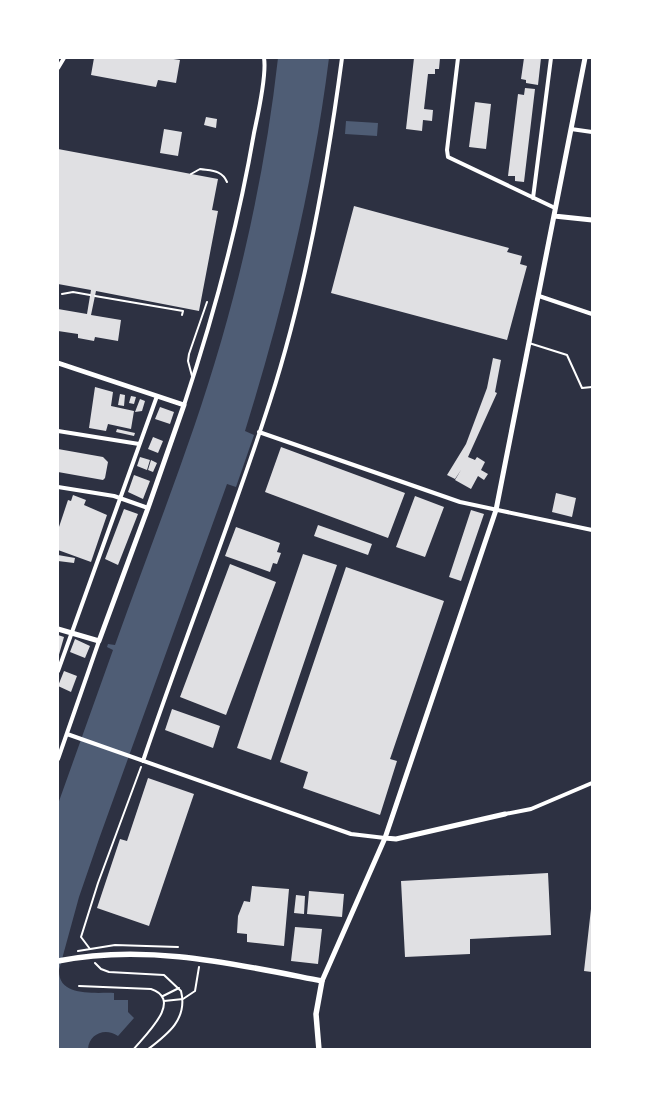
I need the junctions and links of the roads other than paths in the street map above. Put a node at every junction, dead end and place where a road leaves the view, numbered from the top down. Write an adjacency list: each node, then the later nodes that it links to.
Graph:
1 (64, 58): 7 (street)
2 (264, 58): 25 (street)
3 (342, 58): 30 (street)
4 (458, 58): 12 (street)
5 (551, 58): 12 (street)
6 (585, 58): 8 (street)
7 (58, 68)
8 (571, 129): 9 (street); 13 (street)
9 (592, 132)
10 (191, 174): 11 (lane)
11 (227, 182)
12 (533, 198): 13 (street)
13 (555, 208): 14 (street)
14 (554, 216): 15 (street); 19 (street)
15 (592, 220)
16 (62, 294): 17 (lane)
17 (90, 295)
18 (95, 296): 22 (lane)
19 (539, 296): 21 (street); 23 (street)
20 (207, 302): 25 (lane)
21 (592, 314)
22 (182, 315)
23 (529, 343): 26 (lane); 35 (street)
24 (58, 363): 27 (street)
25 (193, 379): 28 (street)
26 (592, 387)
27 (156, 396): 28 (street); 31 (street)
28 (184, 405): 34 (street)
29 (58, 431): 31 (street)
30 (259, 432): 35 (street); 43 (street)
31 (139, 444): 33 (street)
32 (58, 487): 33 (street)
33 (120, 498): 34 (street); 38 (street)
34 (148, 508): 39 (street)
35 (496, 510): 36 (street); 46 (street)
36 (592, 530)
37 (58, 629): 38 (street)
38 (72, 632): 39 (street); 40 (street)
39 (99, 641): 41 (street)
40 (58, 671)
41 (67, 734): 42 (street); 43 (street)
42 (58, 759)
43 (142, 761): 46 (street)
44 (592, 783): 45 (street)
45 (505, 814): 46 (street)
46 (385, 838): 48 (street)
47 (58, 961): 48 (main road)
48 (322, 981): 49 (main road)
49 (319, 1050)

